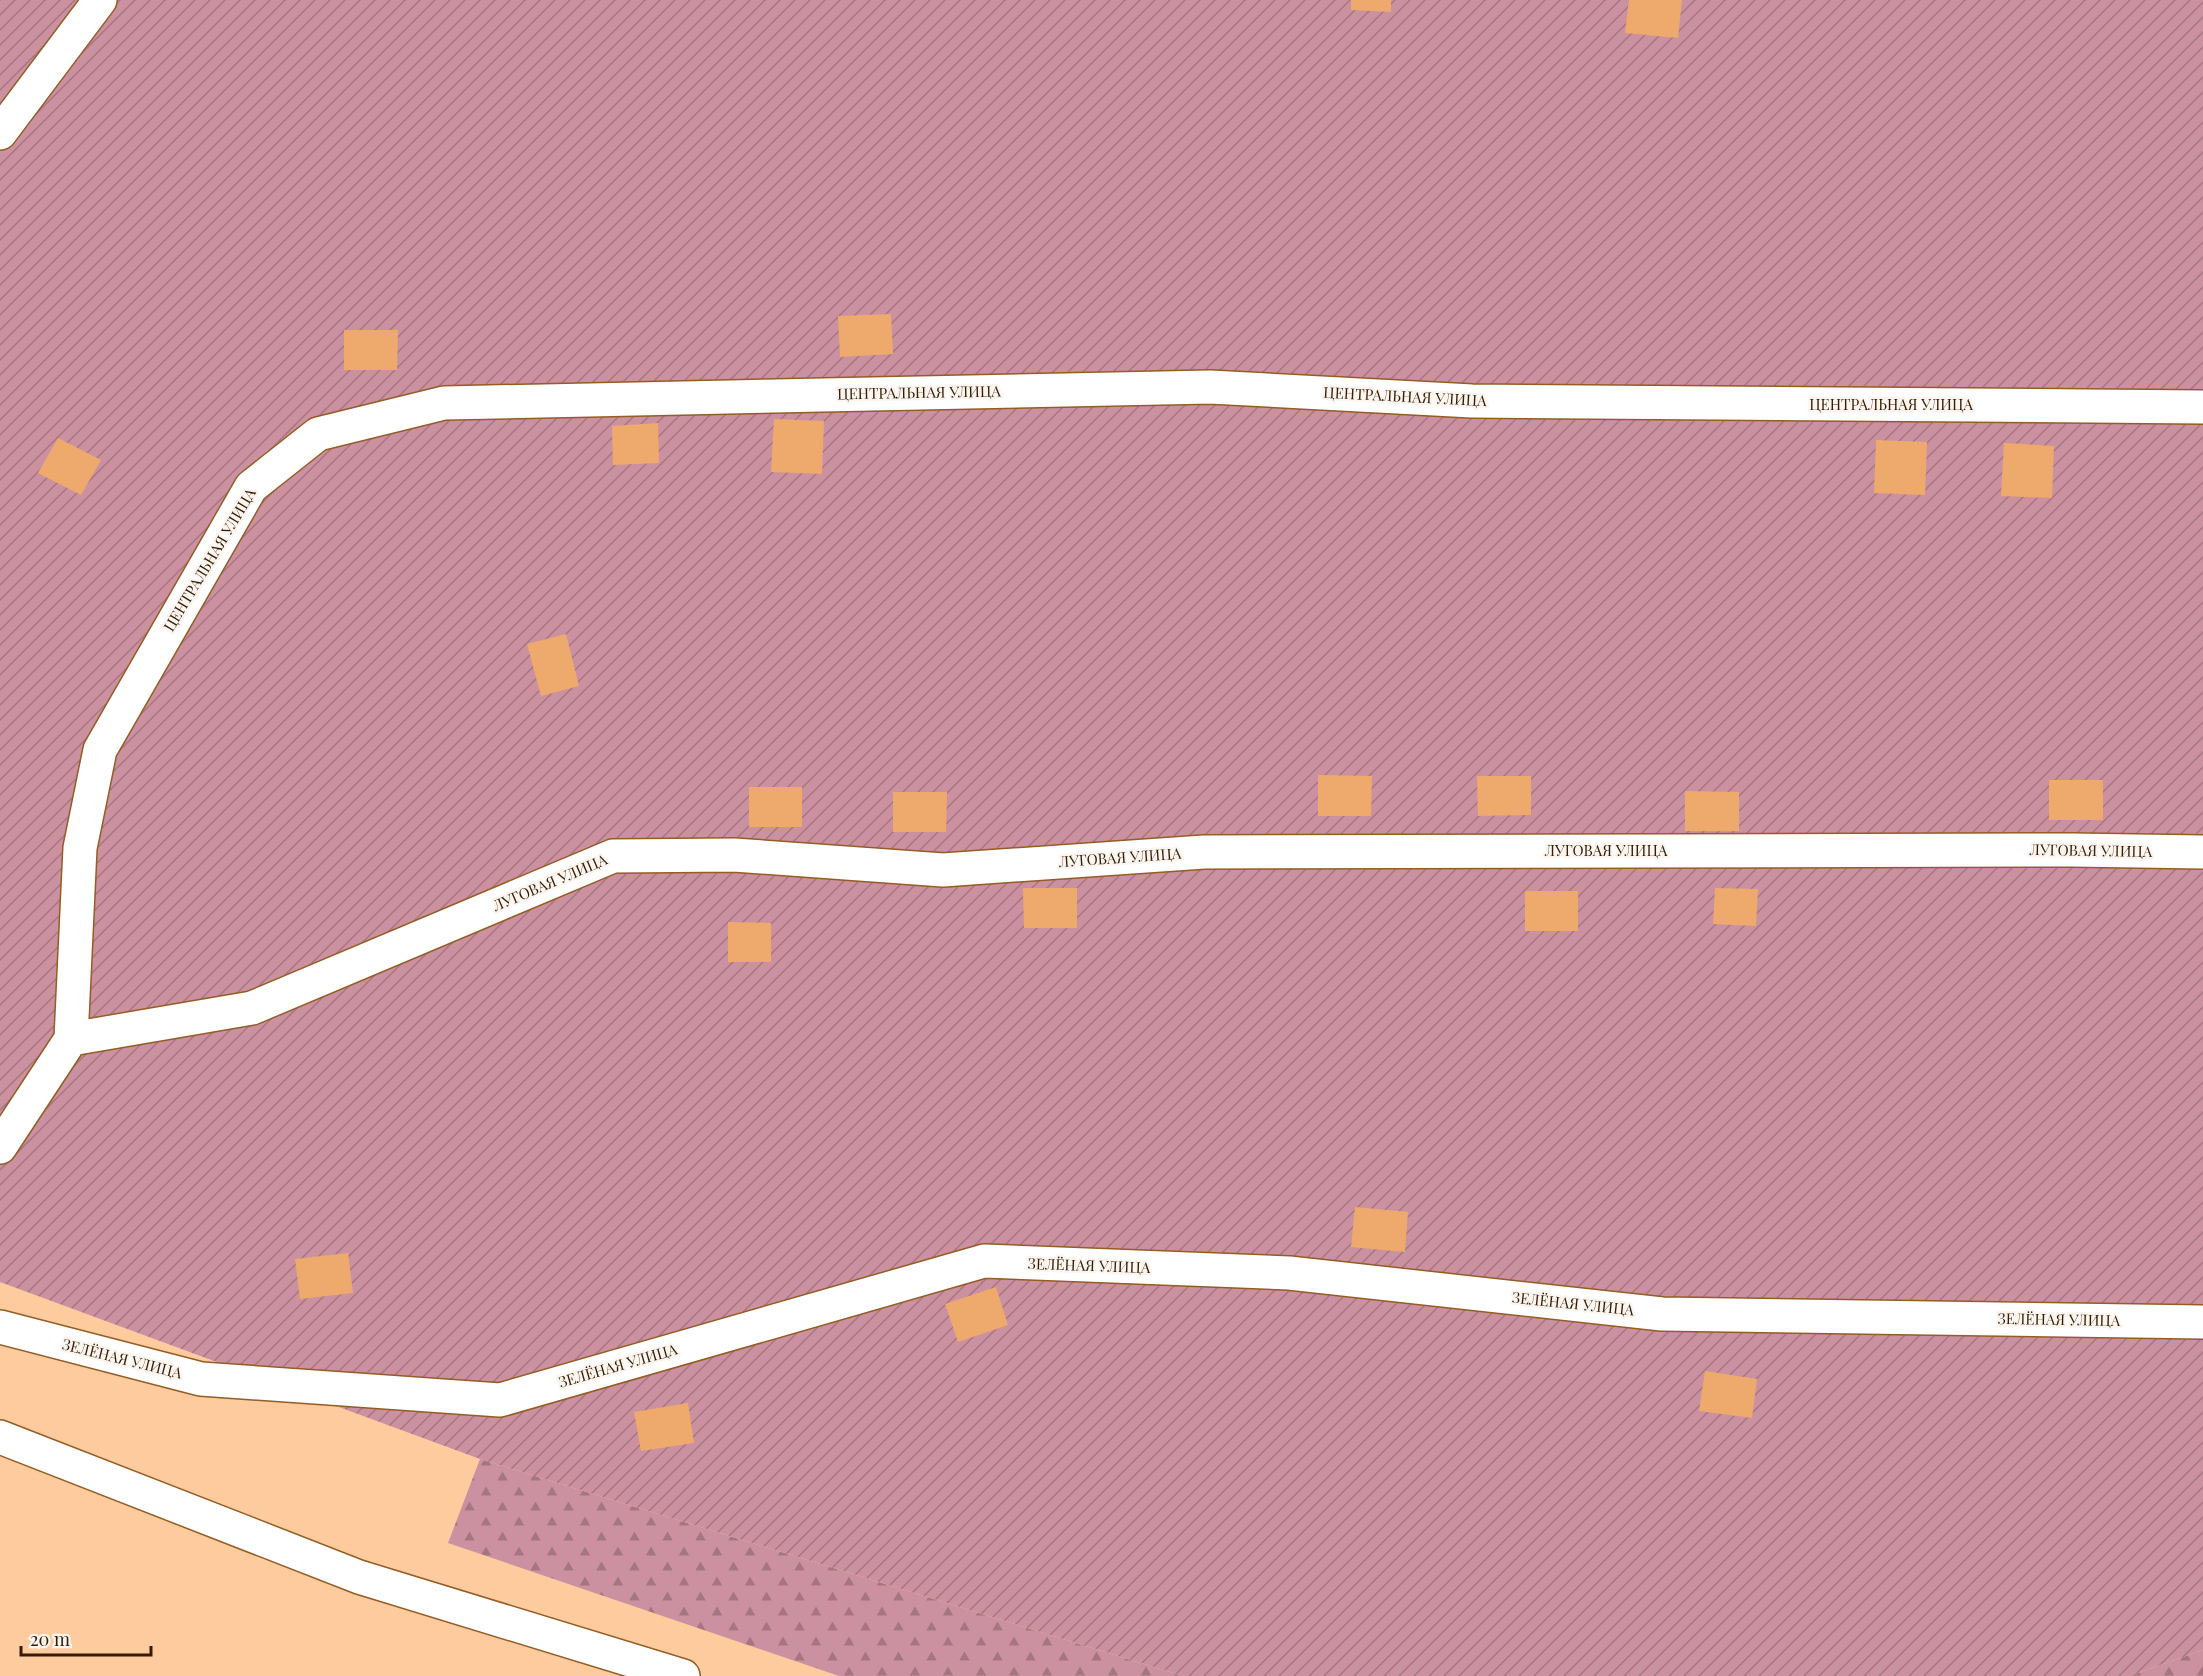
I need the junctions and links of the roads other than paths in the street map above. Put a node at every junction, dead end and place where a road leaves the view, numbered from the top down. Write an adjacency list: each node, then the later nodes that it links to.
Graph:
1 (100, 0): 2 (street)
2 (0, 133)
3 (2203, 407): 5 (street, ЦЕНТРАЛЬНАЯ УЛИЦА)
4 (2203, 852): 5 (street, ЛУГОВАЯ УЛИЦА)
5 (70, 1039): 6 (street)
6 (0, 1147)
7 (2203, 1322): 8 (street, ЗЕЛЁНАЯ УЛИЦА)
8 (0, 1328)
9 (0, 1437): 10 (street)
10 (683, 1676)

